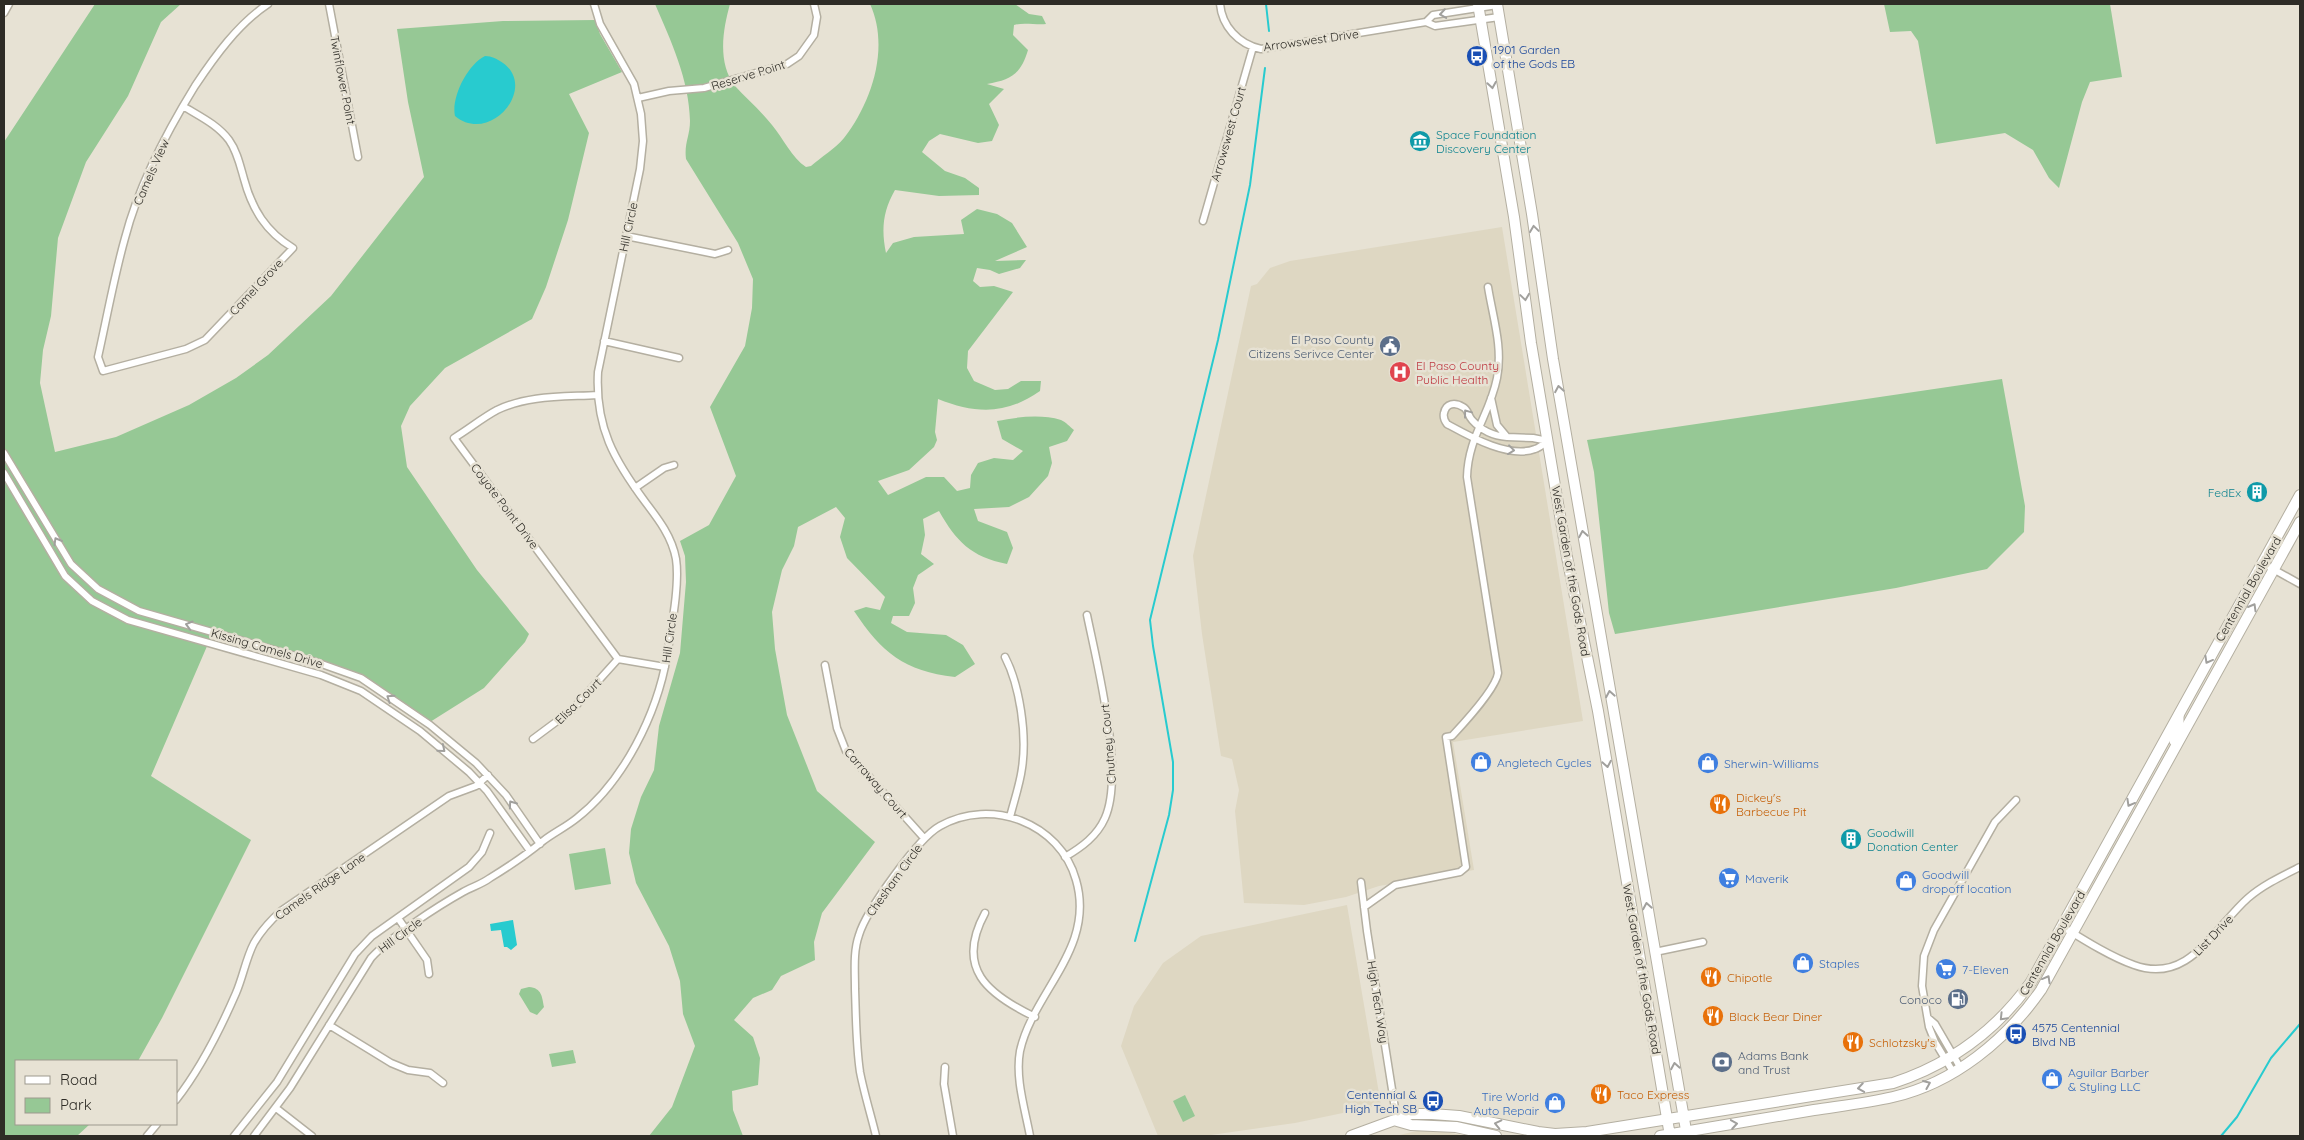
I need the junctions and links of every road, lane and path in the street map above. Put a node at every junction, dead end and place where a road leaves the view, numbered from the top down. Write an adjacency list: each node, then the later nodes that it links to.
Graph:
1 (9, 4): 9 (street)
2 (268, 4): 15 (street, Camels View)
3 (328, 4): 16 (street, Twinflower Point)
4 (594, 4): 14 (street, Hill Circle)
5 (814, 4): 14 (street, Reserve Point)
6 (1220, 4): 13 (street, Arrowswest Drive)
7 (1497, 4): 8 (street, Arrowswest Drive); 10 (main road, West Garden of the Gods Road)
8 (1479, 6): 11 (main road, West Garden of the Gods Road); 12 (street, Arrowswest Drive, one-way to 12)
9 (4, 13)
10 (1499, 17): 11 (street, Arrowswest Drive); 54 (main road, West Garden of the Gods Road, one-way to 10)
11 (1481, 20): 12 (street, Arrowswest Drive); 29 (main road, West Garden of the Gods Road, one-way to 29)
12 (1426, 22): 13 (street, Arrowswest Drive)
13 (1253, 47): 17 (street, Arrowswest Court)
14 (638, 98): 18 (street, Hill Circle)
15 (183, 106): 23 (street, Camels View); 23 (street, Camel Grove)
16 (358, 157)
17 (1203, 221)
18 (626, 236): 19 (street); 21 (street, Hill Circle)
19 (728, 250)
20 (1488, 287): 25 (street)
21 (604, 341): 22 (street); 24 (street, Hill Circle)
22 (679, 358)
23 (103, 371)
24 (597, 395): 33 (street, Hill Circle); 41 (street, Coyote Point Drive)
25 (1491, 398): 26 (street); 28 (street)
26 (1479, 425): 27 (street); 27 (street, one-way to 27); 28 (street)
27 (1474, 436): 29 (street, one-way to 29); 60 (street)
28 (1507, 437): 29 (street)
29 (1548, 441): 44 (main road, West Garden of the Gods Road)
30 (4, 453): 47 (street, Kissing Camels Drive, one-way to 30)
31 (674, 465): 33 (street)
32 (4, 473): 48 (street, Kissing Camels Drive, one-way to 48)
33 (635, 488): 43 (street, Hill Circle)
34 (2300, 495): 36 (main road, Centennial Boulevard)
35 (2300, 522): 37 (main road, Centennial Boulevard)
36 (2264, 564): 37 (street); 45 (main road, Centennial Boulevard, one-way to 45)
37 (2274, 569): 38 (street); 50 (main road, Centennial Boulevard, one-way to 37)
38 (2300, 584)
39 (1087, 615): 57 (street, Chutney Court)
40 (1005, 657): 51 (street)
41 (618, 659): 43 (street); 46 (street, Elisa Court)
42 (825, 666): 53 (street, Carraway Court)
43 (665, 667): 55 (street, Hill Circle)
44 (1598, 710): 54 (main road); 78 (main road, West Garden of the Gods Road, one-way to 78)
45 (2179, 714): 50 (main road); 63 (main road, Centennial Boulevard, one-way to 63)
46 (533, 739)
47 (488, 775): 48 (street, Camels Ridge Lane); 55 (street, Kissing Camels Drive, one-way to 47)
48 (480, 782): 56 (street, Kissing Camels Drive); 75 (street, Camels Ridge Lane)
49 (2016, 800): 71 (street)
50 (2144, 802): 65 (main road, Centennial Boulevard)
51 (1010, 817): 53 (street, Chesham Circle); 57 (street, Chesham Circle)
52 (490, 833): 62 (street, Hill Circle)
53 (924, 838): 86 (street, Chesham Circle)
54 (1635, 838): 67 (main road, West Garden of the Gods Road, one-way to 54)
55 (540, 844): 56 (street, Hill Circle)
56 (530, 851): 64 (street, Hill Circle)
57 (1065, 857): 69 (street, Chesham Circle)
58 (2300, 867): 65 (street, List Drive)
59 (1361, 882): 60 (street, High Tech Way)
60 (1364, 907): 79 (street, High Tech Way)
61 (986, 913): 69 (street)
62 (398, 918): 64 (street); 83 (street, Hill Circle)
63 (2063, 927): 65 (street, List Drive); 71 (main road, Centennial Boulevard, one-way to 71)
64 (406, 930): 68 (street); 70 (street, Hill Circle)
65 (2073, 933): 73 (main road, Centennial Boulevard, one-way to 65)
66 (1703, 942): 67 (street)
67 (1655, 952): 77 (main road, West Garden of the Gods Road, one-way to 67)
68 (429, 974)
69 (1035, 1017): 88 (street, Chesham Circle)
70 (329, 1025): 74 (street); 76 (street, Hill Circle)
71 (1950, 1059): 73 (street); 77 (main road, Centennial Boulevard, one-way to 77)
72 (945, 1067): 87 (street)
73 (1956, 1069): 81 (main road, Centennial Boulevard, one-way to 73)
74 (443, 1082)
75 (178, 1097)
76 (276, 1108): 84 (street, Hill Circle); 85 (street)
77 (1683, 1116): 78 (main road, Centennial Boulevard); 81 (main road, West Garden of the Gods Road)
78 (1667, 1119): 79 (main road, Centennial Boulevard, one-way to 79); 91 (main road, West Garden of the Gods Road)
79 (1397, 1121): 89 (main road, Centennial Boulevard); 90 (main road, Centennial Boulevard)
80 (156, 1125): 82 (street)
81 (1686, 1134): 91 (main road, Centennial Boulevard)
82 (147, 1136)
83 (234, 1136)
84 (254, 1136)
85 (312, 1136)
86 (876, 1136)
87 (953, 1136)
88 (1030, 1136)
89 (1351, 1136)
90 (1496, 1136)
91 (1667, 1136)

